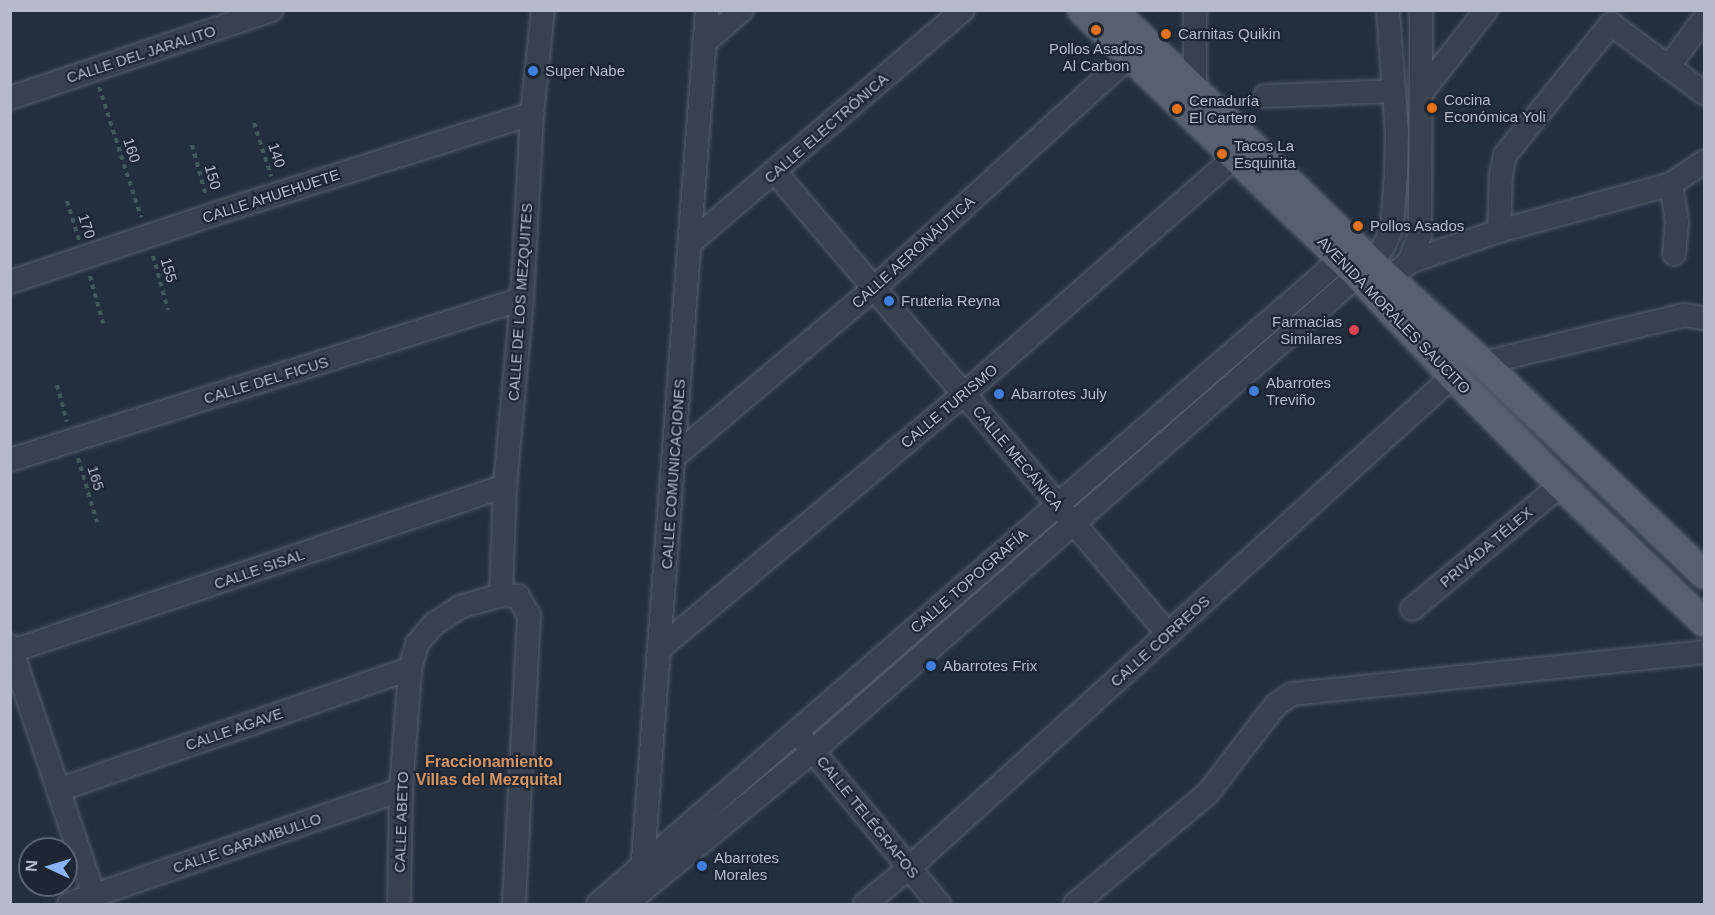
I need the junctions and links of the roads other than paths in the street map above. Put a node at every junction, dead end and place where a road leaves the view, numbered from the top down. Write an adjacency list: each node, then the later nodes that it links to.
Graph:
1 (272, 10): 24 (street, CALLE DEL JARALITO)
2 (543, 10): 25 (street, CALLE DE LOS MEZQUITES)
3 (706, 10): 14 (street, CALLE COMUNICACIONES)
4 (742, 10): 14 (street)
5 (963, 10): 28 (street, CALLE ELECTRÓNICA)
6 (1082, 10): 15 (main road, AVENIDA MORALES SAUCITO)
7 (1113, 10): 15 (main road, AVENIDA MORALES SAUCITO)
8 (1195, 10): 19 (street)
9 (1388, 10): 16 (street)
10 (1421, 10): 17 (street)
11 (1486, 10): 21 (street)
12 (1610, 17): 18 (street); 30 (street)
13 (1704, 19): 18 (street)
14 (704, 43): 31 (street, CALLE COMUNICACIONES)
15 (1137, 49): 19 (main road, AVENIDA MORALES SAUCITO); 26 (main road, AVENIDA MORALES SAUCITO); 35 (street, CALLE AERONÁUTICA)
16 (1391, 50): 17 (street); 20 (street)
17 (1423, 51): 21 (street)
18 (1668, 67): 22 (street)
19 (1195, 88): 33 (main road, AVENIDA MORALES SAUCITO)
20 (1394, 91): 23 (street); 33 (street)
21 (1422, 92): 33 (street)
22 (1704, 93)
23 (1265, 96)
24 (10, 98)
25 (532, 114): 34 (street, CALLE AHUEHUETE); 36 (street, CALLE DE LOS MEZQUITES)
26 (1235, 157): 33 (main road, AVENIDA MORALES SAUCITO); 40 (street, CALLE TURISMO)
27 (1704, 162): 29 (street)
28 (775, 172): 31 (street, CALLE ELECTRÓNICA); 35 (street, CALLE MECÁNICA)
29 (1671, 184): 30 (street); 32 (street)
30 (1500, 231): 33 (street)
31 (689, 244): 41 (street, CALLE COMUNICACIONES)
32 (1674, 254)
33 (1374, 267): 38 (main road, AVENIDA MORALES SAUCITO); 39 (main road, AVENIDA MORALES SAUCITO); 45 (street, CALLE TOPOGRAFÍA); 46 (street, CALLE TOPOGRAFÍA)
34 (10, 282)
35 (873, 289): 40 (street, CALLE MECÁNICA); 41 (street, CALLE AERONÁUTICA)
36 (522, 299): 42 (street, CALLE DEL FICUS); 44 (street, CALLE DE LOS MEZQUITES)
37 (1704, 318): 38 (street)
38 (1483, 363): 47 (main road, AVENIDA MORALES SAUCITO)
39 (1453, 376): 43 (main road, AVENIDA MORALES SAUCITO); 51 (street, CALLE CORREOS)
40 (964, 394): 45 (street, CALLE MECÁNICA); 53 (street, CALLE TURISMO)
41 (675, 456): 53 (street, CALLE COMUNICACIONES)
42 (10, 460)
43 (1561, 485): 49 (street, PRIVADA TÉLEX); 50 (main road, AVENIDA MORALES SAUCITO)
44 (505, 486): 48 (street, CALLE DE LOS MEZQUITES); 52 (street, CALLE SISAL)
45 (1058, 504): 46 (street, CALLE MECÁNICA); 56 (street, CALLE TOPOGRAFÍA)
46 (1075, 524): 51 (street, CALLE MECÁNICA); 57 (street, CALLE TOPOGRAFÍA)
47 (1704, 574)
48 (501, 595): 55 (street, CALLE ABETO); 66 (street)
49 (1412, 609)
50 (1704, 622)
51 (1168, 634): 61 (street, CALLE CORREOS)
52 (11, 649): 58 (street)
53 (658, 650): 60 (street, CALLE COMUNICACIONES)
54 (1704, 652): 70 (street)
55 (410, 669): 58 (street, CALLE AGAVE); 59 (street, CALLE ABETO)
56 (796, 731): 57 (street, CALLE TELÉGRAFOS); 60 (street, CALLE TOPOGRAFÍA)
57 (814, 750): 61 (street, CALLE TELÉGRAFOS); 63 (street, CALLE TOPOGRAFÍA)
58 (58, 790): 62 (street)
59 (400, 790): 62 (street, CALLE GARAMBULLO); 65 (street, CALLE ABETO)
60 (643, 865): 63 (street, CALLE COMUNICACIONES); 67 (street, CALLE TOPOGRAFÍA)
61 (909, 868): 68 (street, CALLE CORREOS); 69 (street, CALLE TELÉGRAFOS)
62 (95, 900): 64 (street, CALLE GARAMBULLO)
63 (635, 900)
64 (69, 904)
65 (399, 904)
66 (514, 904)
67 (598, 904)
68 (865, 904)
69 (939, 904)
70 (1075, 904)

